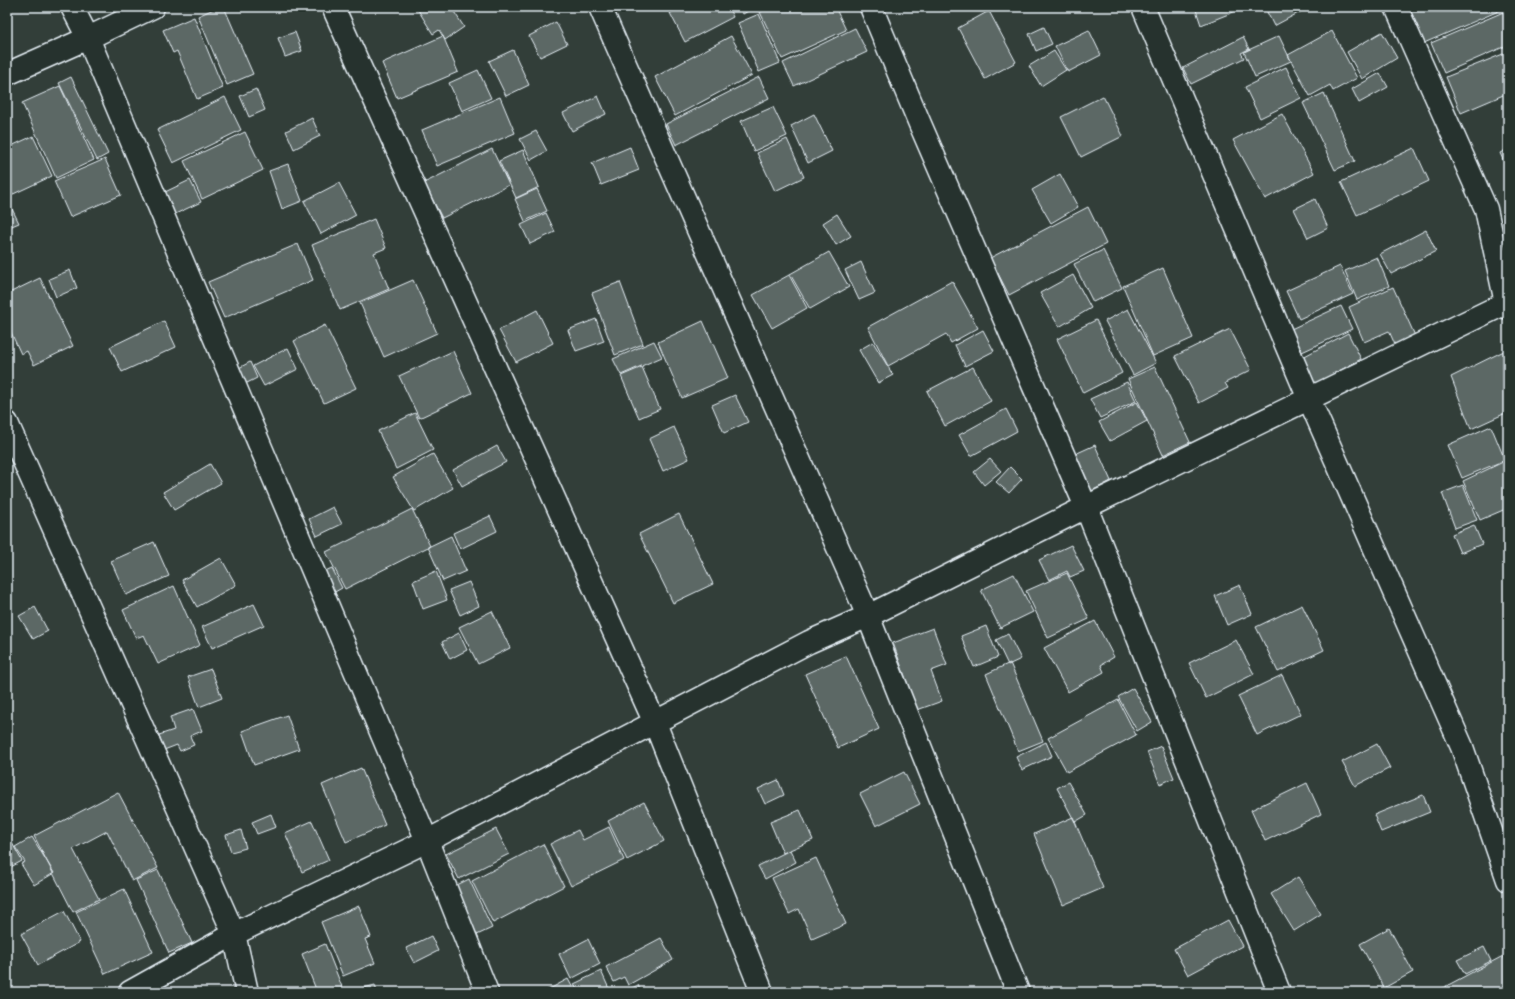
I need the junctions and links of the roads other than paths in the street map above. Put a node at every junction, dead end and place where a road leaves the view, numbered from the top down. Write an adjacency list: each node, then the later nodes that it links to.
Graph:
1 (72, 7): 8 (street)
2 (153, 7): 8 (street)
3 (333, 7): 15 (street)
4 (600, 7): 14 (street)
5 (871, 7): 13 (street)
6 (1143, 7): 11 (street)
7 (1396, 7): 10 (street)
8 (88, 38): 9 (street); 16 (street)
9 (7, 74)
10 (1507, 305): 11 (street)
11 (1309, 398): 13 (street); 17 (street)
12 (7, 423): 18 (street)
13 (1086, 507): 14 (street); 24 (street)
14 (868, 616): 15 (street); 23 (street)
15 (654, 723): 16 (street); 22 (street)
16 (428, 841): 18 (street); 21 (street)
17 (1508, 880)
18 (234, 934): 19 (street); 20 (street)
19 (130, 992)
20 (247, 992)
21 (487, 992)
22 (762, 992)
23 (1018, 992)
24 (1279, 992)

